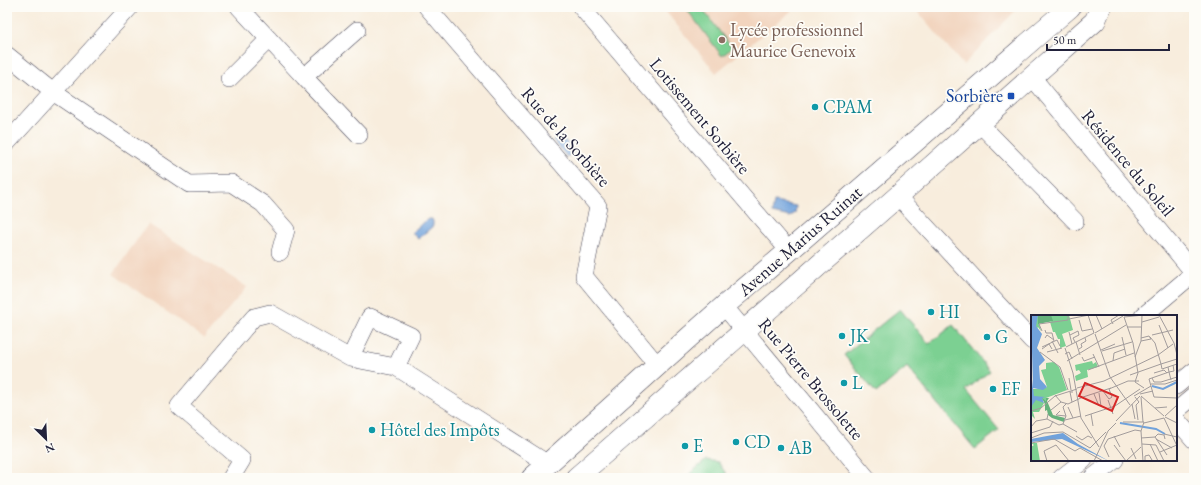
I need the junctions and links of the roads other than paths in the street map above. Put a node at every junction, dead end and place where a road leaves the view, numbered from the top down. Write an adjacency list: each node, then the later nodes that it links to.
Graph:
1 (130, 7): 13 (street)
2 (239, 7): 8 (street)
3 (427, 7): 27 (street, Rue de la Sorbière)
4 (581, 7): 19 (street, Lotissement Sorbière)
5 (1070, 7): 19 (street, Avenue Marius Ruinat)
6 (1101, 7): 11 (street, Avenue Marius Ruinat)
7 (357, 30): 10 (street)
8 (269, 39): 10 (street); 12 (street)
9 (7, 56): 13 (street)
10 (304, 77): 15 (street)
11 (1032, 78): 14 (street, Avenue Marius Ruinat); 21 (street, Résidence du Soleil)
12 (229, 79)
13 (53, 92): 16 (street); 20 (street)
14 (980, 124): 17 (street, Avenue Marius Ruinat); 18 (street)
15 (359, 135)
16 (7, 143)
17 (898, 196): 24 (street, Avenue Marius Ruinat); 25 (street)
18 (1075, 221)
19 (789, 251): 22 (street, Avenue Marius Ruinat)
20 (280, 252)
21 (1194, 273): 23 (street)
22 (724, 306): 24 (street, Rue Pierre Brossolette); 27 (street, Avenue Marius Ruinat)
23 (1144, 315)
24 (744, 330): 40 (street, Avenue Marius Ruinat); 41 (street, Rue Pierre Brossolette)
25 (1031, 340)
26 (350, 358): 28 (street); 28 (street); 38 (street)
27 (658, 366): 37 (street, Avenue Marius Ruinat)
28 (396, 367): 37 (street)
29 (1194, 371): 30 (street)
30 (1177, 385)
31 (1194, 396): 32 (street)
32 (1177, 410)
33 (1177, 420): 34 (street)
34 (1194, 440)
35 (1083, 461): 42 (street)
36 (1114, 461): 43 (street)
37 (548, 464): 39 (street, Avenue Marius Ruinat)
38 (231, 478)
39 (532, 478)
40 (576, 478)
41 (868, 478)
42 (1061, 478)
43 (1092, 478)

